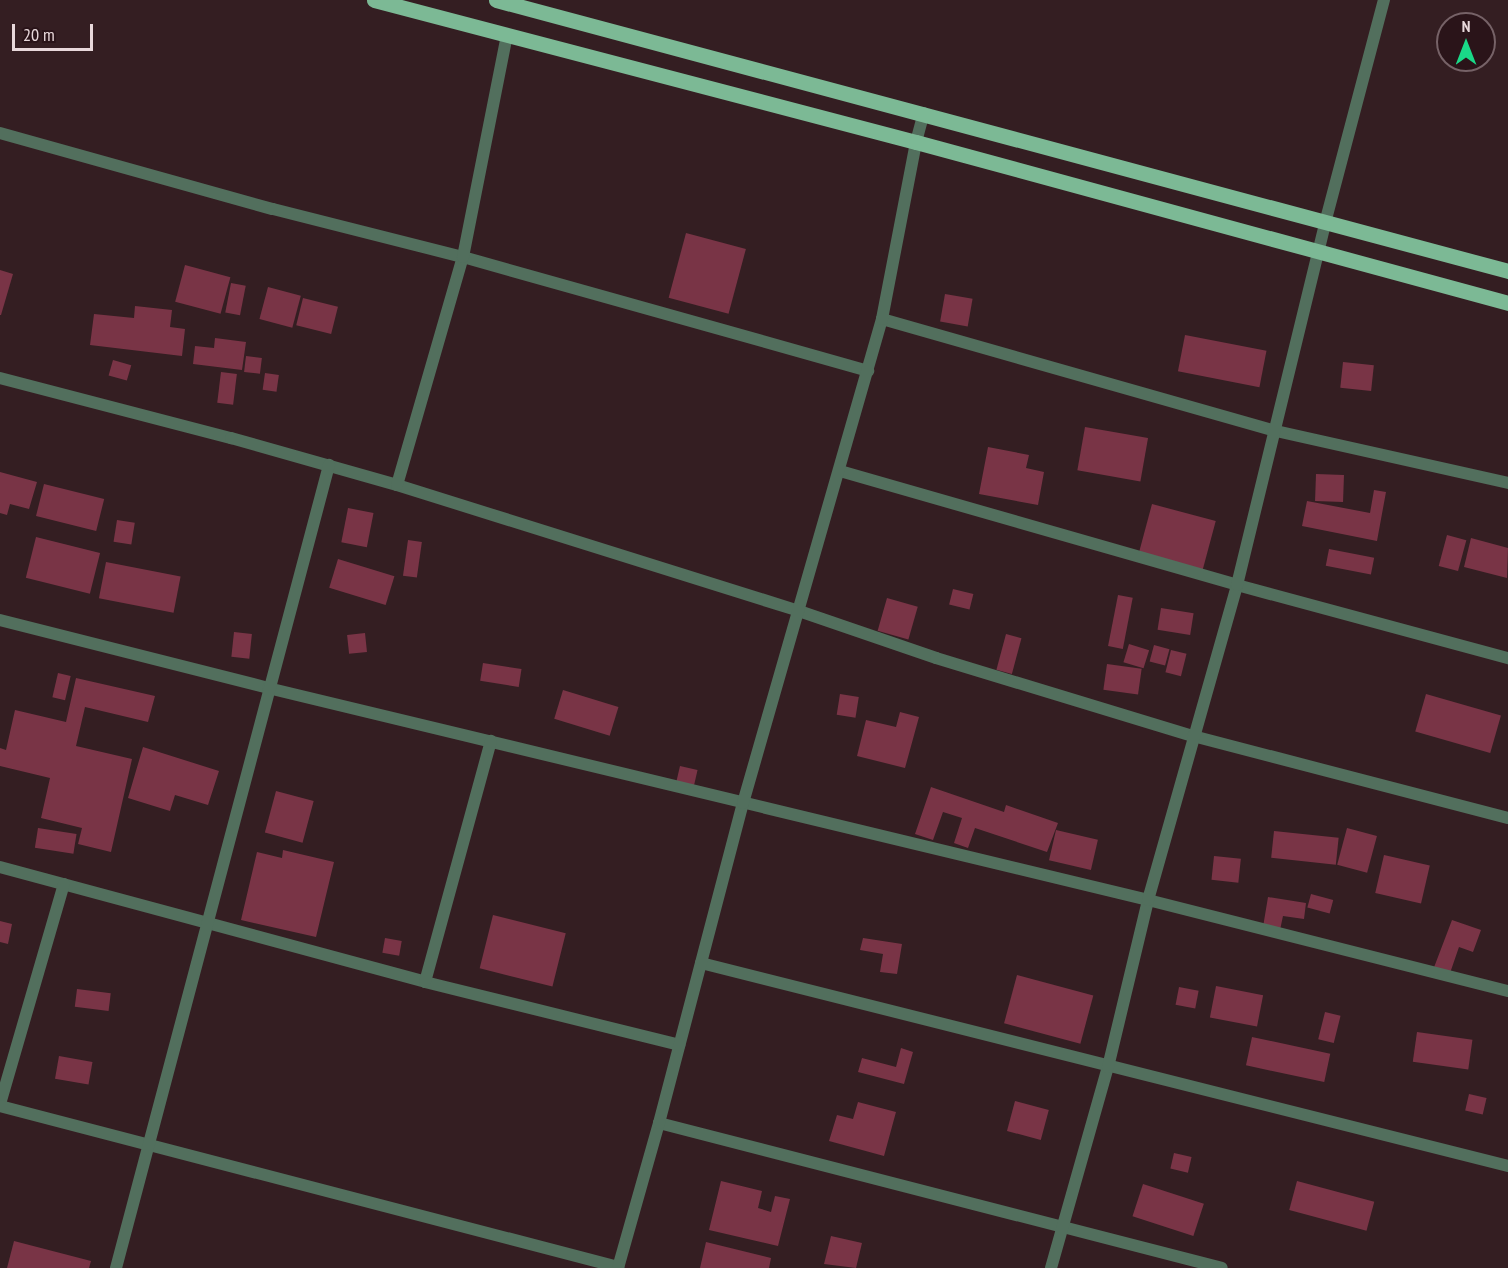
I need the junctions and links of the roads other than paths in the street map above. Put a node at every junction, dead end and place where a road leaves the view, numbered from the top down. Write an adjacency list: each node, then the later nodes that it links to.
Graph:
1 (374, 0): 4 (main road)
2 (496, 0): 5 (main road)
3 (1384, 0): 8 (street)
4 (507, 35): 7 (main road); 10 (street)
5 (924, 113): 7 (street); 8 (main road)
6 (0, 133): 10 (street)
7 (916, 142): 9 (main road); 13 (street)
8 (1325, 223): 9 (street); 11 (main road)
9 (1318, 252): 12 (main road); 16 (street)
10 (463, 258): 14 (street); 20 (street)
11 (1508, 271)
12 (1508, 303)
13 (882, 319): 14 (street); 16 (street)
14 (868, 371): 18 (street)
15 (0, 378): 17 (street)
16 (1276, 432): 19 (street); 21 (street)
17 (329, 465): 20 (street); 25 (street)
18 (840, 471): 21 (street); 22 (street)
19 (1508, 483)
20 (397, 485): 22 (street)
21 (1237, 585): 24 (street); 26 (street)
22 (799, 611): 26 (street); 28 (street)
23 (0, 620): 25 (street)
24 (1508, 658)
25 (268, 688): 27 (street); 33 (street)
26 (1193, 736): 29 (street); 32 (street)
27 (491, 741): 28 (street); 35 (street)
28 (743, 803): 32 (street); 34 (street)
29 (1508, 818)
30 (0, 867): 31 (street)
31 (64, 884): 33 (street); 39 (street)
32 (1148, 900): 36 (street); 38 (street)
33 (208, 922): 35 (street); 41 (street)
34 (701, 963): 37 (street); 38 (street)
35 (425, 982): 37 (street)
36 (1508, 991)
37 (679, 1045): 40 (street)
38 (1108, 1066): 42 (street); 43 (street)
39 (0, 1105): 41 (street)
40 (659, 1124): 43 (street); 45 (street)
41 (147, 1146): 44 (street); 45 (street)
42 (1508, 1166)
43 (1062, 1228): 46 (street); 47 (street)
44 (116, 1268)
45 (618, 1268)
46 (1051, 1268)
47 (1222, 1268)

